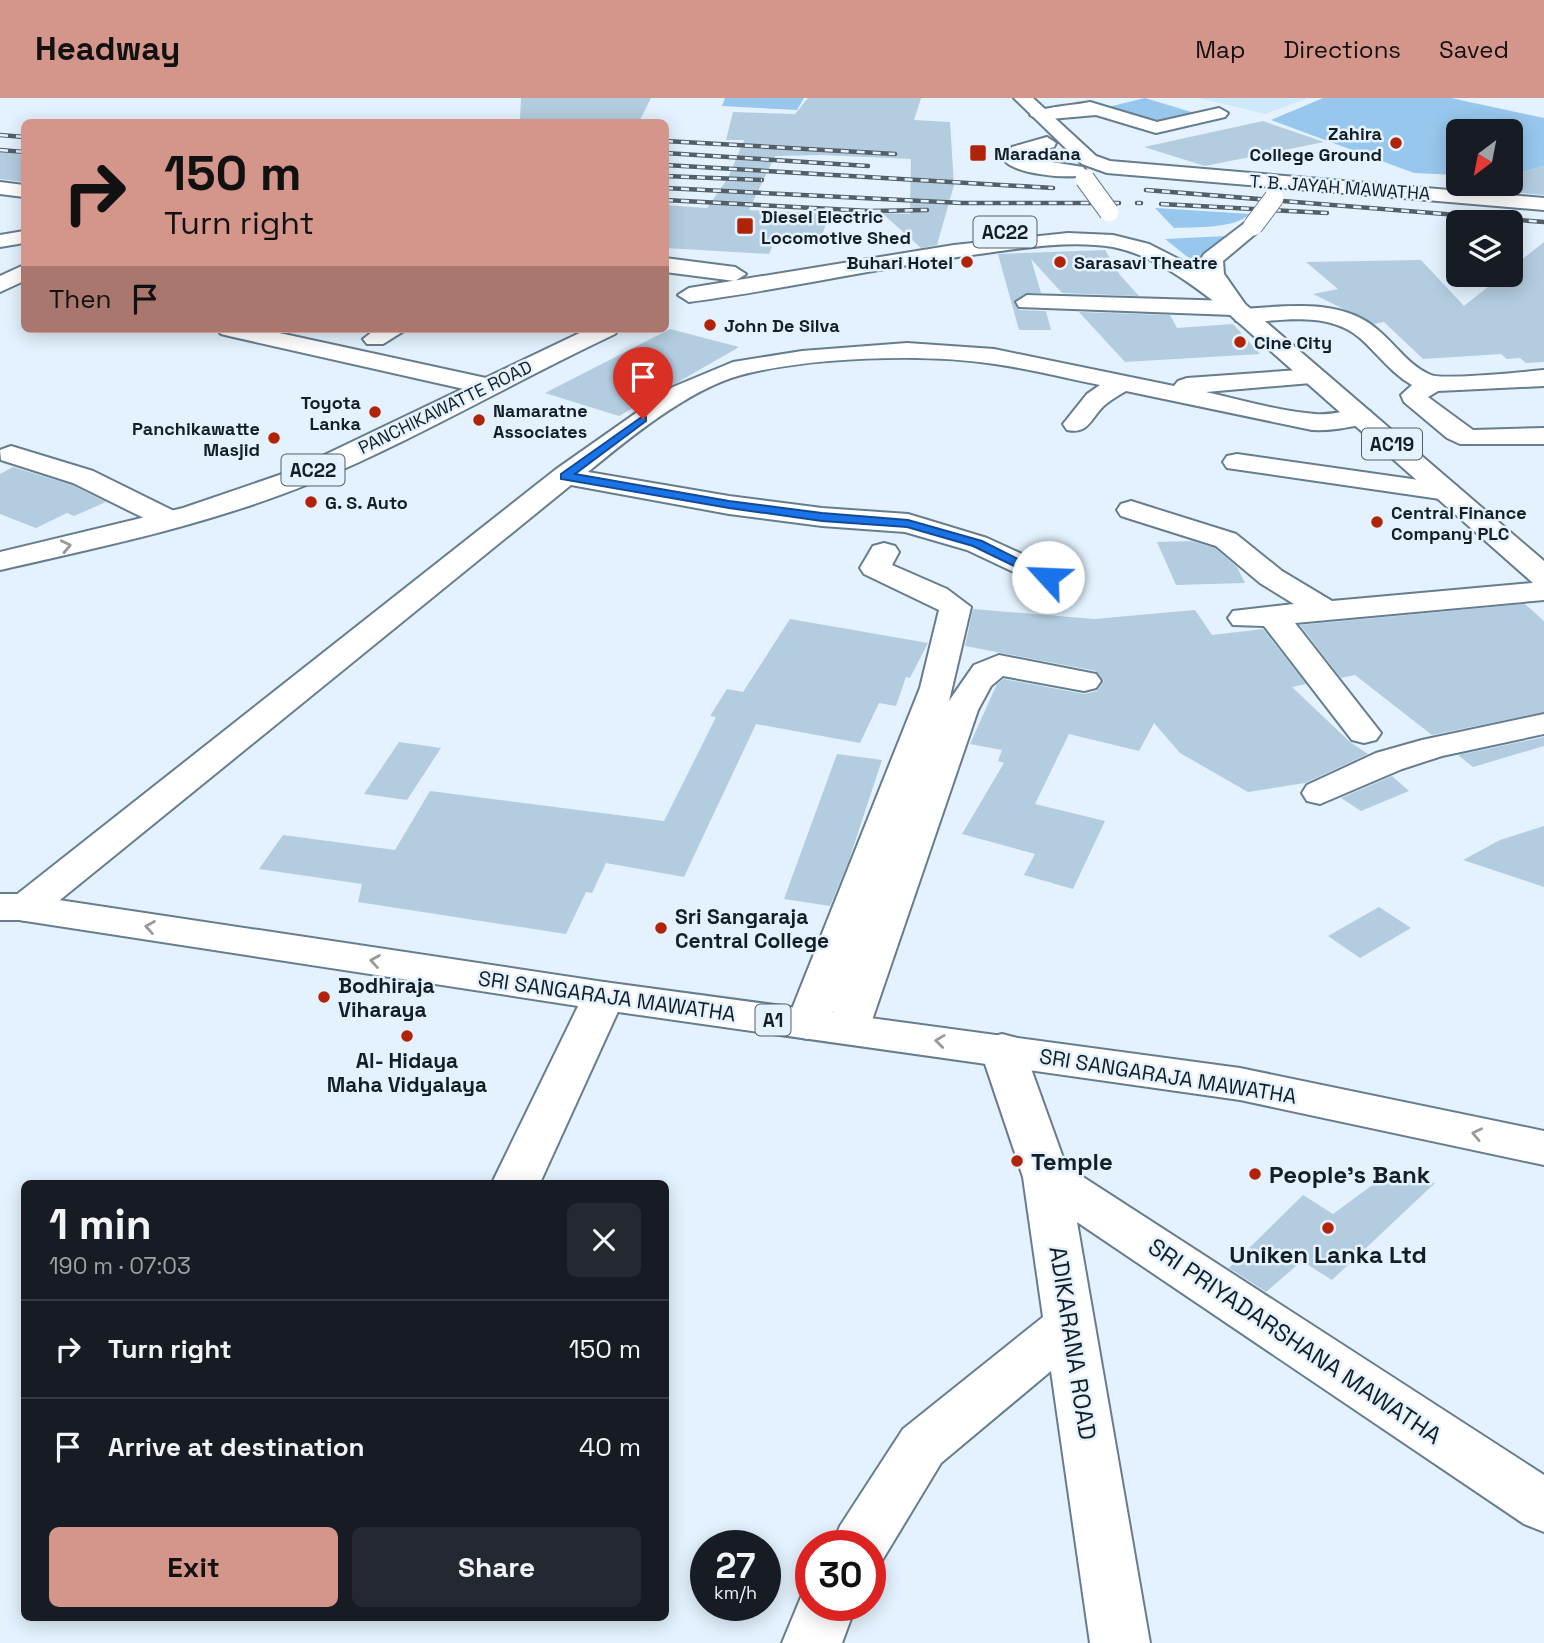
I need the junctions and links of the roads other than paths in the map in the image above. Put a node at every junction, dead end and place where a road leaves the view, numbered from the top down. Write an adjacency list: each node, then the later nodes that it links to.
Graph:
1 (1123, 98): 4 (main road)
2 (1015, 101): 5 (main road); 6 (main road)
3 (1182, 101): 4 (main road)
4 (1077, 106): 5 (main road)
5 (1039, 115): 7 (main road)
6 (1047, 144): 7 (main road); 7 (main road)
7 (1083, 170): 8 (main road); 16 (main road, bridge)
8 (1137, 174): 13 (main road); 14 (main road, T. B. JAYAH MAWATHA); 16 (main road)
9 (0, 181): 10 (main road)
10 (21, 184)
11 (0, 188): 12 (main road)
12 (21, 191)
13 (1274, 198): 15 (main road, T. B. JAYAH MAWATHA); 26 (main road, bridge)
14 (1544, 204)
15 (1544, 213)
16 (1123, 217): 18 (main road, AC22); 22 (main road, AC22)
17 (21, 238): 19 (main road)
18 (1077, 239): 23 (main road, AC22); 26 (main road, AC22)
19 (0, 241)
20 (669, 266): 22 (main road)
21 (669, 272): 22 (main road)
22 (724, 277): 23 (main road, AC22)
23 (689, 295): 24 (main road, AC22)
24 (669, 302)
25 (1027, 302): 26 (main road)
26 (1239, 312): 29 (main road, AC19); 31 (main road)
27 (247, 333): 33 (main road)
28 (592, 333): 33 (main road, PANCHIKAWATTE ROAD / AC22)
29 (1314, 377): 34 (main road); 35 (main road, AC19)
30 (1544, 378): 31 (main road)
31 (1424, 381): 37 (main road)
32 (1119, 384): 34 (main road); 36 (main road); 40 (main road)
33 (486, 386): 43 (main road, PANCHIKAWATTE ROAD / AC22)
34 (1167, 393): 35 (main road)
35 (1361, 417): 41 (main road, AC19)
36 (1076, 424)
37 (1544, 436)
38 (11, 454): 43 (main road)
39 (1237, 462): 41 (main road)
40 (565, 476): 46 (main road); 54 (main road)
41 (1447, 492): 47 (main road, AC19)
42 (1131, 510): 49 (main road)
43 (168, 519): 45 (main road, PANCHIKAWATTE ROAD / AC22, one-way to 43)
44 (884, 552): 56 (main road)
45 (0, 561)
46 (1048, 577)
47 (1544, 577)
48 (1544, 591): 49 (main road)
49 (1324, 609): 52 (main road)
50 (1084, 681): 57 (main road)
51 (1544, 724): 53 (main road)
52 (1364, 733)
53 (1320, 793)
54 (12, 908): 55 (main road, SRI SANGARAJA MAWATHA / A1, one-way to 54)
55 (604, 996): 56 (main road, SRI SANGARAJA MAWATHA / A1); 61 (main road)
56 (807, 1024): 57 (main road, SRI SANGARAJA MAWATHA / A1)
57 (848, 1029): 58 (main road, SRI SANGARAJA MAWATHA / A1, one-way to 57)
58 (1002, 1049): 59 (main road, SRI SANGARAJA MAWATHA / A1, one-way to 58); 60 (main road, ADIKARANA ROAD)
59 (1544, 1148)
60 (1046, 1177): 62 (main road, ADIKARANA ROAD); 63 (main road, SRI PRIYADARSHANA MAWATHA)
61 (517, 1180)
62 (1070, 1325): 64 (main road); 67 (main road, ADIKARANA ROAD)
63 (1544, 1506)
64 (869, 1530)
65 (821, 1621): 66 (main road)
66 (812, 1643)
67 (1120, 1643)

